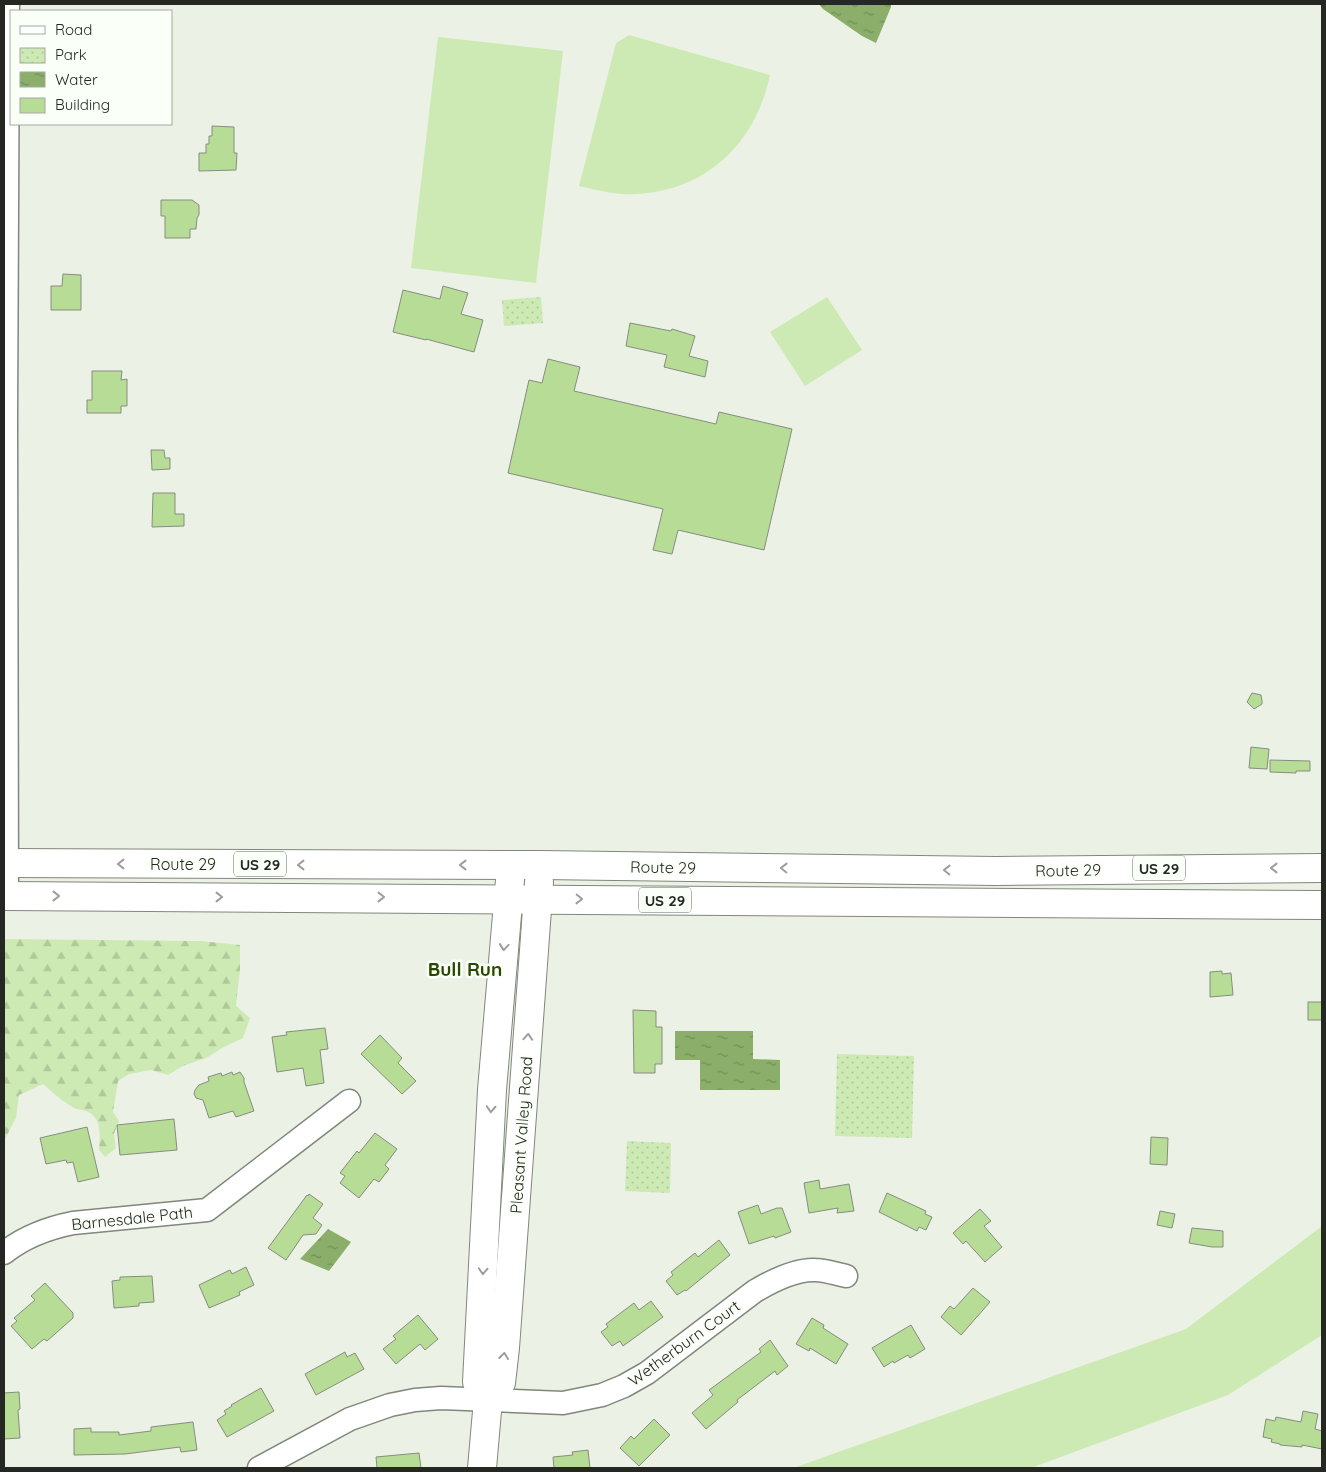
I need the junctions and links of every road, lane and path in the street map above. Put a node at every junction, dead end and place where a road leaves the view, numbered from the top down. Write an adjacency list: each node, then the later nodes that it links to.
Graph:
1 (8, 4): 2 (street)
2 (6, 863): 3 (main road, Route 29 / US 29, one-way to 2); 6 (street)
3 (512, 865): 4 (main road, Route 29 / US 29); 7 (main road, Pleasant Valley Road)
4 (541, 865): 5 (main road, Route 29 / US 29, one-way to 4); 8 (main road, Pleasant Valley Road)
5 (1322, 868)
6 (6, 896): 7 (main road, Route 29 / US 29, one-way to 7)
7 (508, 898): 8 (main road, Route 29 / US 29); 13 (main road, Pleasant Valley Road, one-way to 13)
8 (538, 898): 9 (main road, Route 29 / US 29, one-way to 9); 13 (main road, Pleasant Valley Road, one-way to 8)
9 (1322, 905)
10 (349, 1101): 11 (street, Barnesdale Path)
11 (4, 1253)
12 (846, 1276): 13 (street, Wetherburn Court)
13 (488, 1400): 14 (street, Wetherburn Court); 15 (main road, Pleasant Valley Road)
14 (259, 1468)
15 (482, 1468)

